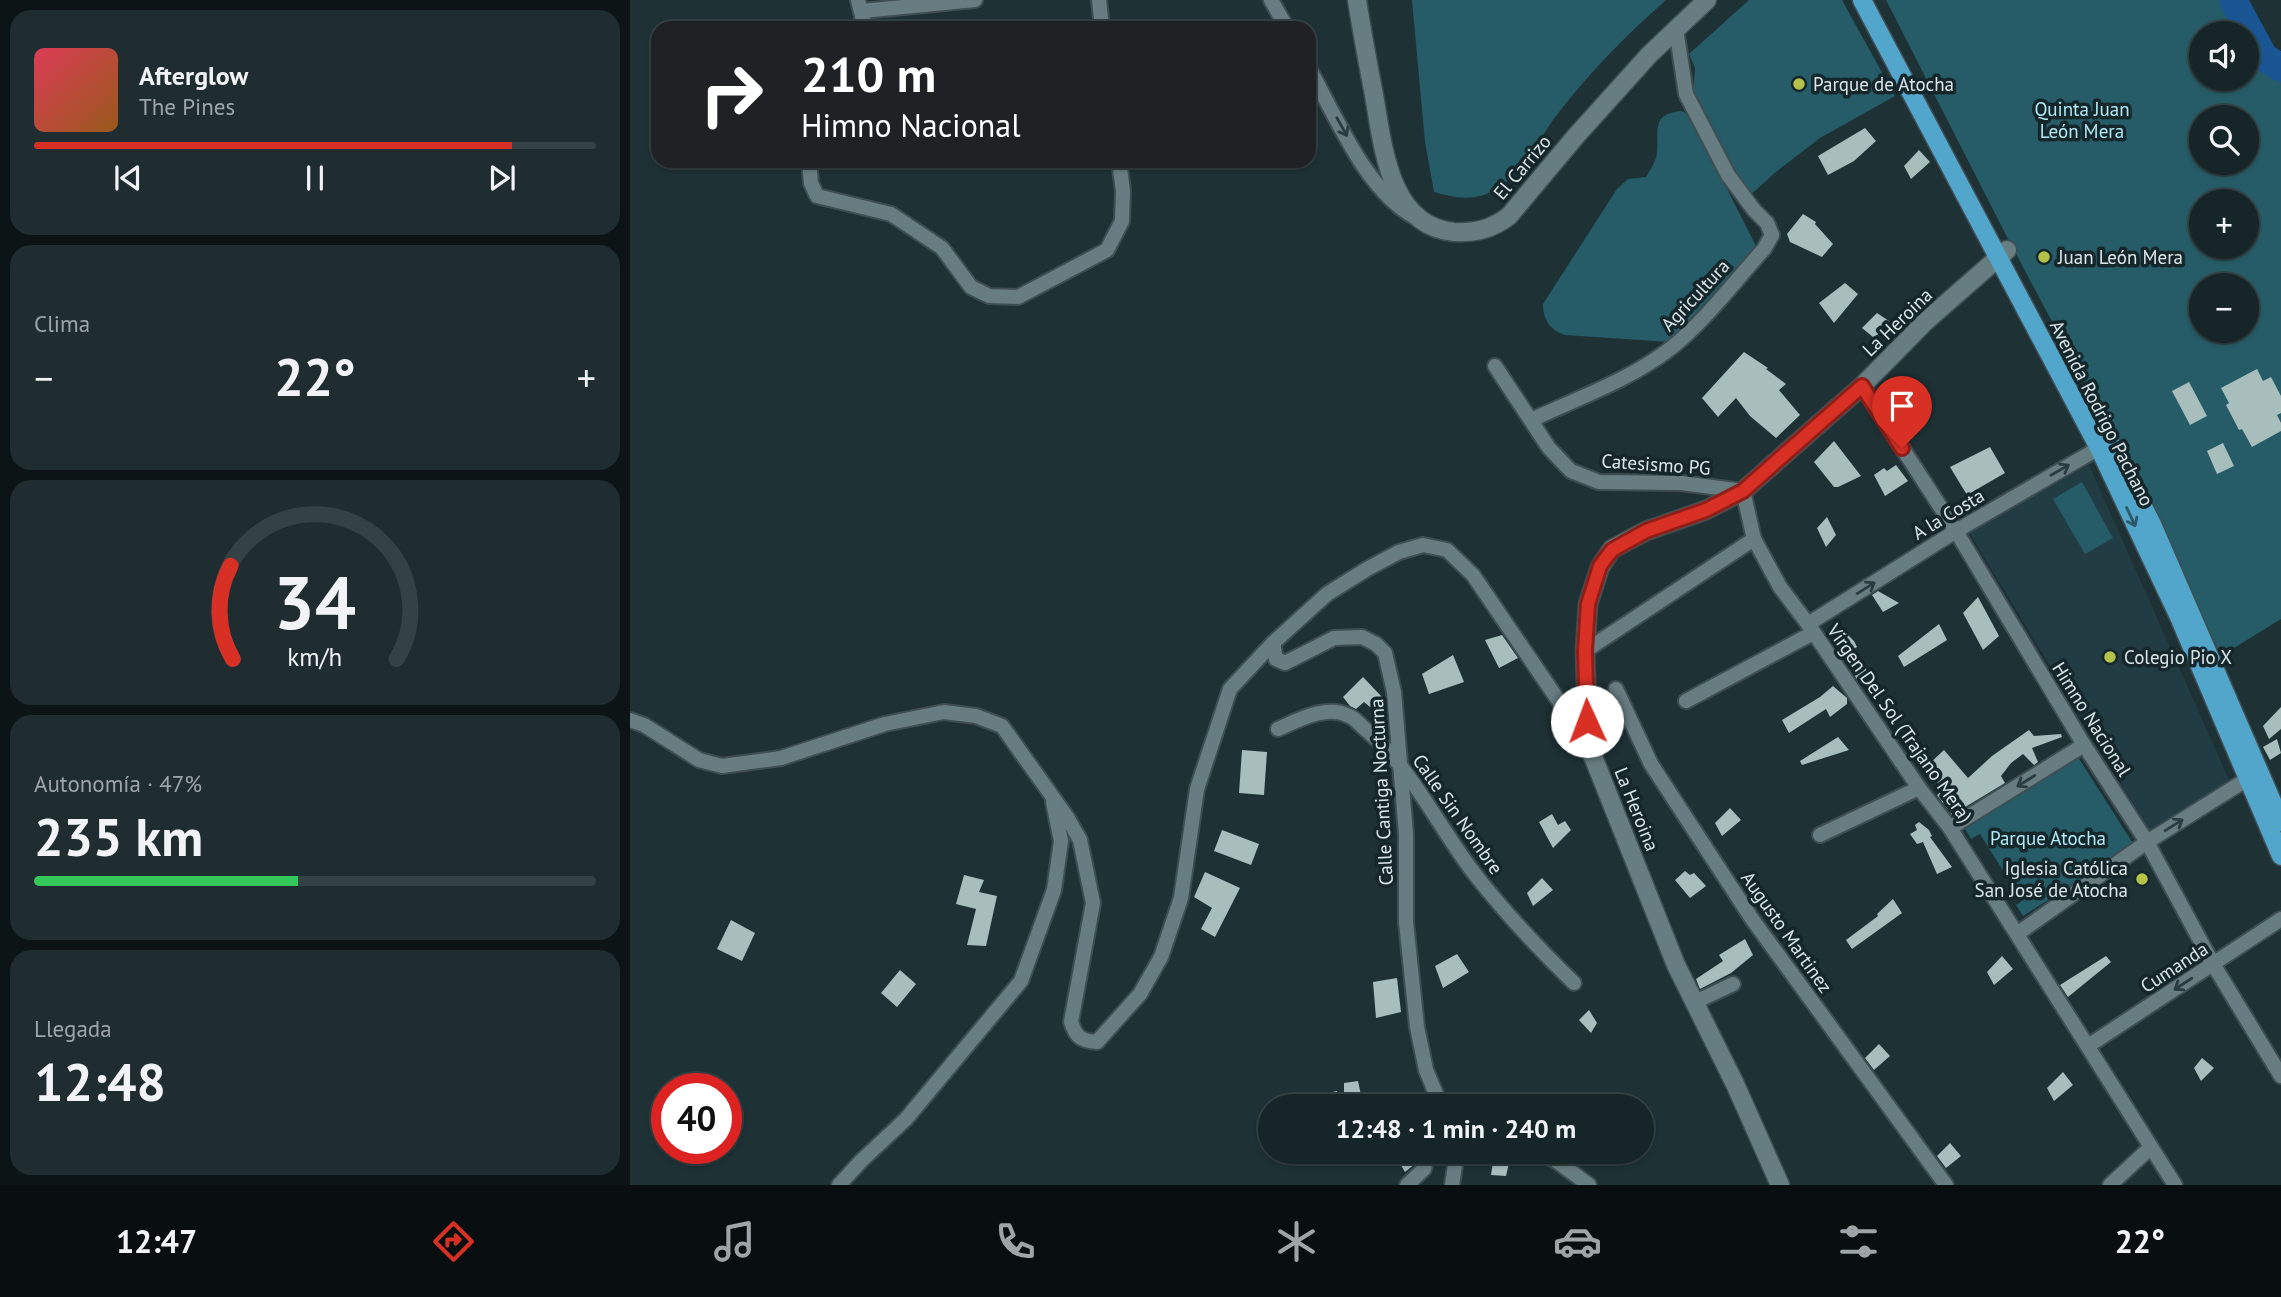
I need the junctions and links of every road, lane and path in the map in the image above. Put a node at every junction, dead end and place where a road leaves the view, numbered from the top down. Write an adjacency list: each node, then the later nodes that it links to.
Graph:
1 (975, 0): 8 (street)
2 (1099, 0): 9 (street)
3 (1271, 0): 10 (street)
4 (1357, 0): 15 (street)
5 (1707, 0): 11 (street, El Carrizo)
6 (1862, 0): 16 (main road, Avenida Rodrigo Pachano)
7 (1875, 0): 16 (main road, Avenida Rodrigo Pachano)
8 (860, 5)
9 (1101, 21)
10 (1283, 21)
11 (1676, 29): 15 (street, El Carrizo); 19 (street, Agricultura)
12 (1316, 80): 15 (street, one-way to 15)
13 (810, 168): 14 (street)
14 (1120, 168)
15 (1424, 222)
16 (2002, 253): 18 (street, La Heroina); 20 (main road, Avenida Rodrigo Pachano)
17 (1495, 366): 19 (street, Catesismo PG)
18 (1862, 386): 21 (street, La Heroina); 22 (street, Himno Nacional)
19 (1531, 420): 21 (street, Catesismo PG)
20 (2104, 445): 22 (street, A la Costa, one-way to 20); 34 (main road, Avenida Rodrigo Pachano)
21 (1743, 491): 23 (street, Virgen Del Sol (Trajano Mera)); 26 (street, La Heroina)
22 (1956, 531): 24 (street, A la Costa, one-way to 22); 32 (street, Himno Nacional)
23 (1754, 539): 24 (street, Virgen Del Sol (Trajano Mera)); 26 (street)
24 (1811, 629): 28 (street, A la Costa); 35 (street, Virgen Del Sol (Trajano Mera))
25 (1273, 643): 31 (street); 33 (street, Calle Cantiga Nocturna); 36 (street)
26 (1585, 651): 31 (street, La Heroina)
27 (1616, 690): 60 (street, Augusto Martinez)
28 (1686, 701)
29 (630, 720): 36 (street)
30 (1278, 729): 33 (street, Calle Sin Nombre)
31 (1588, 744): 47 (street, La Heroina)
32 (2084, 745): 38 (street, one-way to 38); 40 (street, Himno Nacional)
33 (1398, 763): 45 (street, Calle Sin Nombre); 50 (street, Calle Cantiga Nocturna)
34 (2255, 775): 37 (main road, Avenida Rodrigo Pachano); 40 (street, one-way to 34); 41 (main road, Avenida Rodrigo Pachano)
35 (1919, 788): 38 (street, Virgen Del Sol (Trajano Mera)); 39 (street)
36 (1052, 797): 55 (street)
37 (2281, 822)
38 (1950, 828): 43 (street, Virgen Del Sol (Trajano Mera))
39 (1820, 835)
40 (2147, 842): 43 (street); 44 (street, Himno Nacional)
41 (2281, 856)
42 (2281, 919): 44 (street, Cumanda)
43 (2017, 934): 48 (street, Virgen Del Sol (Trajano Mera))
44 (2213, 964): 48 (street, Cumanda, one-way to 48); 49 (street, Himno Nacional)
45 (1574, 984)
46 (1733, 984): 47 (street)
47 (1693, 1003): 59 (street, La Heroina)
48 (2088, 1046): 51 (street, Virgen Del Sol (Trajano Mera))
49 (2281, 1076)
50 (1436, 1094)
51 (2150, 1148): 61 (street); 62 (street, Virgen Del Sol (Trajano Mera))
52 (1425, 1164): 56 (street)
53 (1455, 1164): 57 (street)
54 (1560, 1164): 58 (street)
55 (839, 1185)
56 (1407, 1185)
57 (1452, 1185)
58 (1589, 1185)
59 (1780, 1185)
60 (1947, 1185)
61 (2110, 1185)
62 (2175, 1185)

